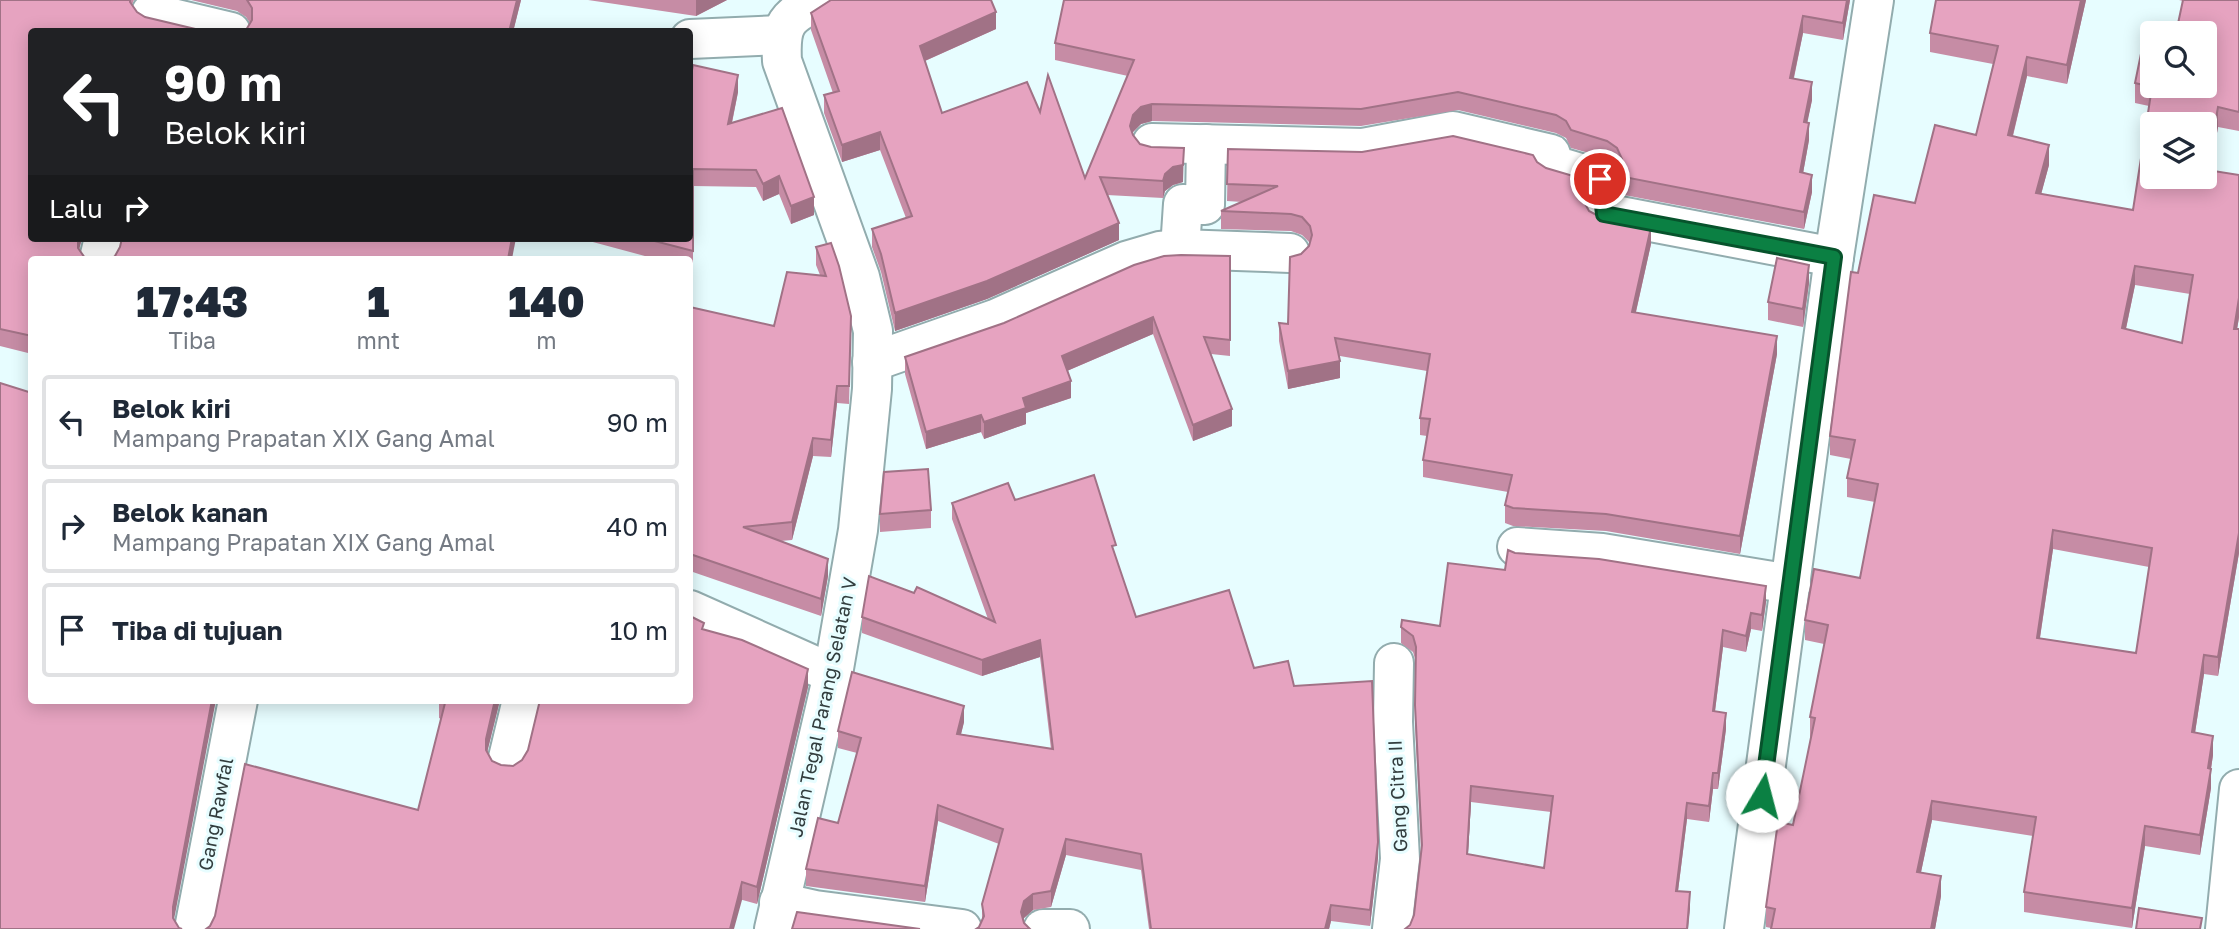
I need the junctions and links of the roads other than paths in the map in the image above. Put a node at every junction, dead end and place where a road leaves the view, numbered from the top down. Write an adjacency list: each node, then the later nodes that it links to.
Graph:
1 (819, 0): 5 (street)
2 (1874, 0): 11 (street)
3 (151, 15): 4 (street)
4 (212, 28)
5 (780, 35): 6 (street); 12 (street, Jalan Tegal Parang Selatan V)
6 (693, 38)
7 (1152, 143): 8 (street)
8 (1206, 144): 9 (street); 11 (street)
9 (1180, 249): 10 (street); 12 (street)
10 (1290, 253)
11 (1834, 257): 14 (street)
12 (872, 362): 17 (street, Jalan Tegal Parang Selatan V)
13 (1517, 547): 14 (street)
14 (1791, 584): 29 (street)
15 (693, 612): 17 (street)
16 (1394, 663): 28 (street, Gang Citra II)
17 (833, 674): 23 (street, Jalan Tegal Parang Selatan V)
18 (237, 704): 24 (street, Gang Rawfal)
19 (521, 704): 20 (street)
20 (507, 762)
21 (2239, 789): 22 (street)
22 (2236, 833): 30 (street)
23 (777, 916): 25 (street)
24 (194, 929)
25 (961, 929)
26 (1043, 929): 27 (street)
27 (1070, 929)
28 (1392, 929)
29 (1744, 929)
30 (2225, 929)

